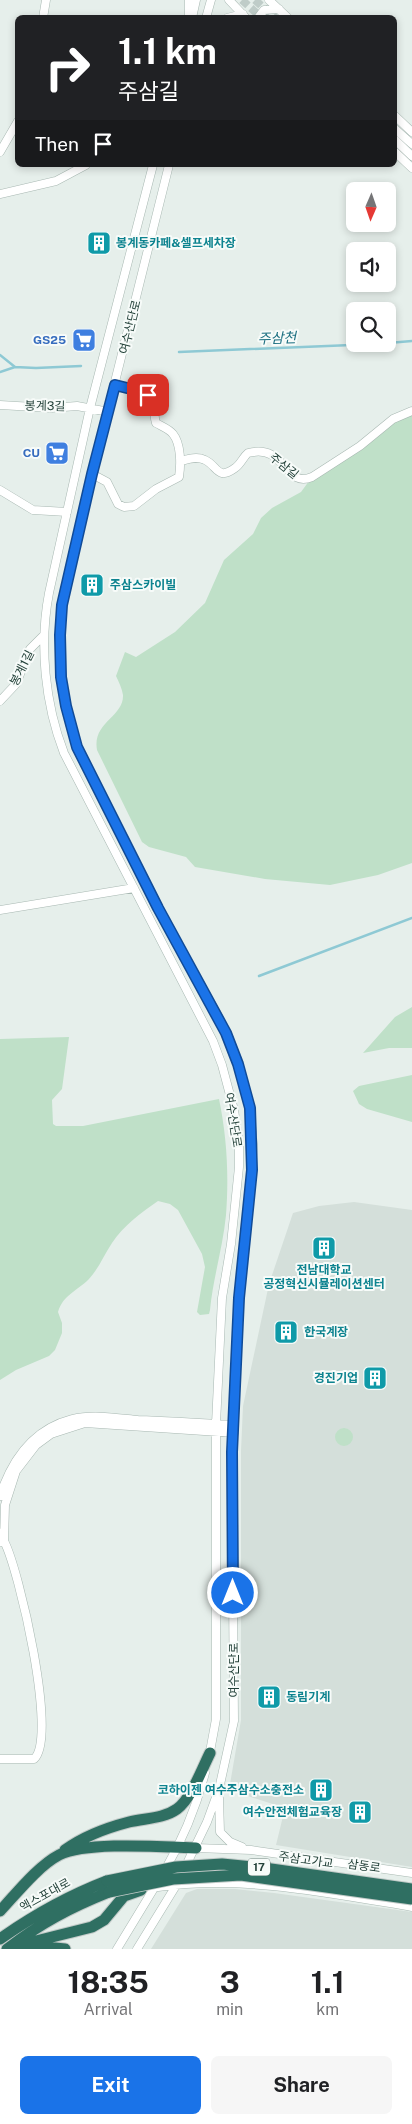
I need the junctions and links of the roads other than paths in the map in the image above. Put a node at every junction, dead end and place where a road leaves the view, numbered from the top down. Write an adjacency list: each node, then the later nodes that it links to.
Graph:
1 (46, 0): 8 (street)
2 (189, 0): 9 (street)
3 (196, 0): 10 (street)
4 (211, 0): 11 (street)
5 (229, 0): 12 (street)
6 (269, 0): 7 (street)
7 (279, 9): 13 (street); 14 (street)
8 (44, 15)
9 (190, 15)
10 (191, 15)
11 (207, 15)
12 (243, 15)
13 (260, 15)
14 (285, 15)
15 (397, 118): 18 (street)
16 (15, 126): 21 (street)
17 (397, 130): 20 (street)
18 (412, 132)
19 (397, 142): 23 (street)
20 (412, 144)
21 (0, 152)
22 (397, 154): 27 (street)
23 (412, 156)
24 (82, 167): 28 (street)
25 (152, 167): 31 (street, 여수산단로)
26 (169, 167): 29 (street, 여수산단로)
27 (412, 168)
28 (0, 194)
29 (115, 385): 33 (street, 여수산단로); 34 (street)
30 (0, 405): 31 (street, 봉계3길)
31 (90, 408): 33 (street, 봉계3길); 37 (street, 여수산단로)
32 (412, 411): 34 (street, 주삼길)
33 (109, 412): 35 (street, 여수산단로)
34 (181, 461): 35 (street)
35 (92, 474): 39 (street, 여수산단로)
36 (0, 490): 37 (street)
37 (67, 512): 38 (street, 여수산단로)
38 (44, 635): 39 (street); 40 (street, 봉계1길); 41 (street, 여수산단로)
39 (60, 635): 44 (street, 여수산단로)
40 (0, 701)
41 (134, 888): 42 (street); 43 (street, 여수산단로)
42 (0, 910)
43 (216, 1428): 44 (street); 45 (street); 47 (street); 48 (street, 여수산단로)
44 (234, 1429): 50 (street, 여수산단로)
45 (0, 1496)
46 (0, 1533): 47 (street)
47 (2, 1542): 49 (street)
48 (210, 1753): 51 (street, 여수산단로); 54 (highway)
49 (0, 1759)
50 (220, 1789): 52 (street, 여수산단로); 53 (street)
51 (178, 1848): 52 (highway); 54 (highway); 58 (street, 여수산단로)
52 (196, 1848): 53 (street, 삼동로); 56 (street, 여수산단로)
53 (251, 1850): 55 (street, 삼동로)
54 (58, 1855): 62 (highway)
55 (412, 1873)
56 (177, 1884): 58 (street); 61 (street); 69 (street, 여수산단로)
57 (108, 1887): 59 (highway, 주삼고가교 / 17, bridge); 60 (highway, 주삼고가교 / 17, bridge); 63 (highway, 엑스포대로 / 17); 64 (highway, 엑스포대로 / 17)
58 (155, 1888): 65 (highway); 68 (street, 여수산단로)
59 (412, 1889)
60 (412, 1899)
61 (412, 1907)
62 (0, 1911)
63 (0, 1939)
64 (7, 1949)
65 (19, 1949)
66 (34, 1949): 67 (highway)
67 (65, 1949)
68 (117, 1949)
69 (137, 1949)

